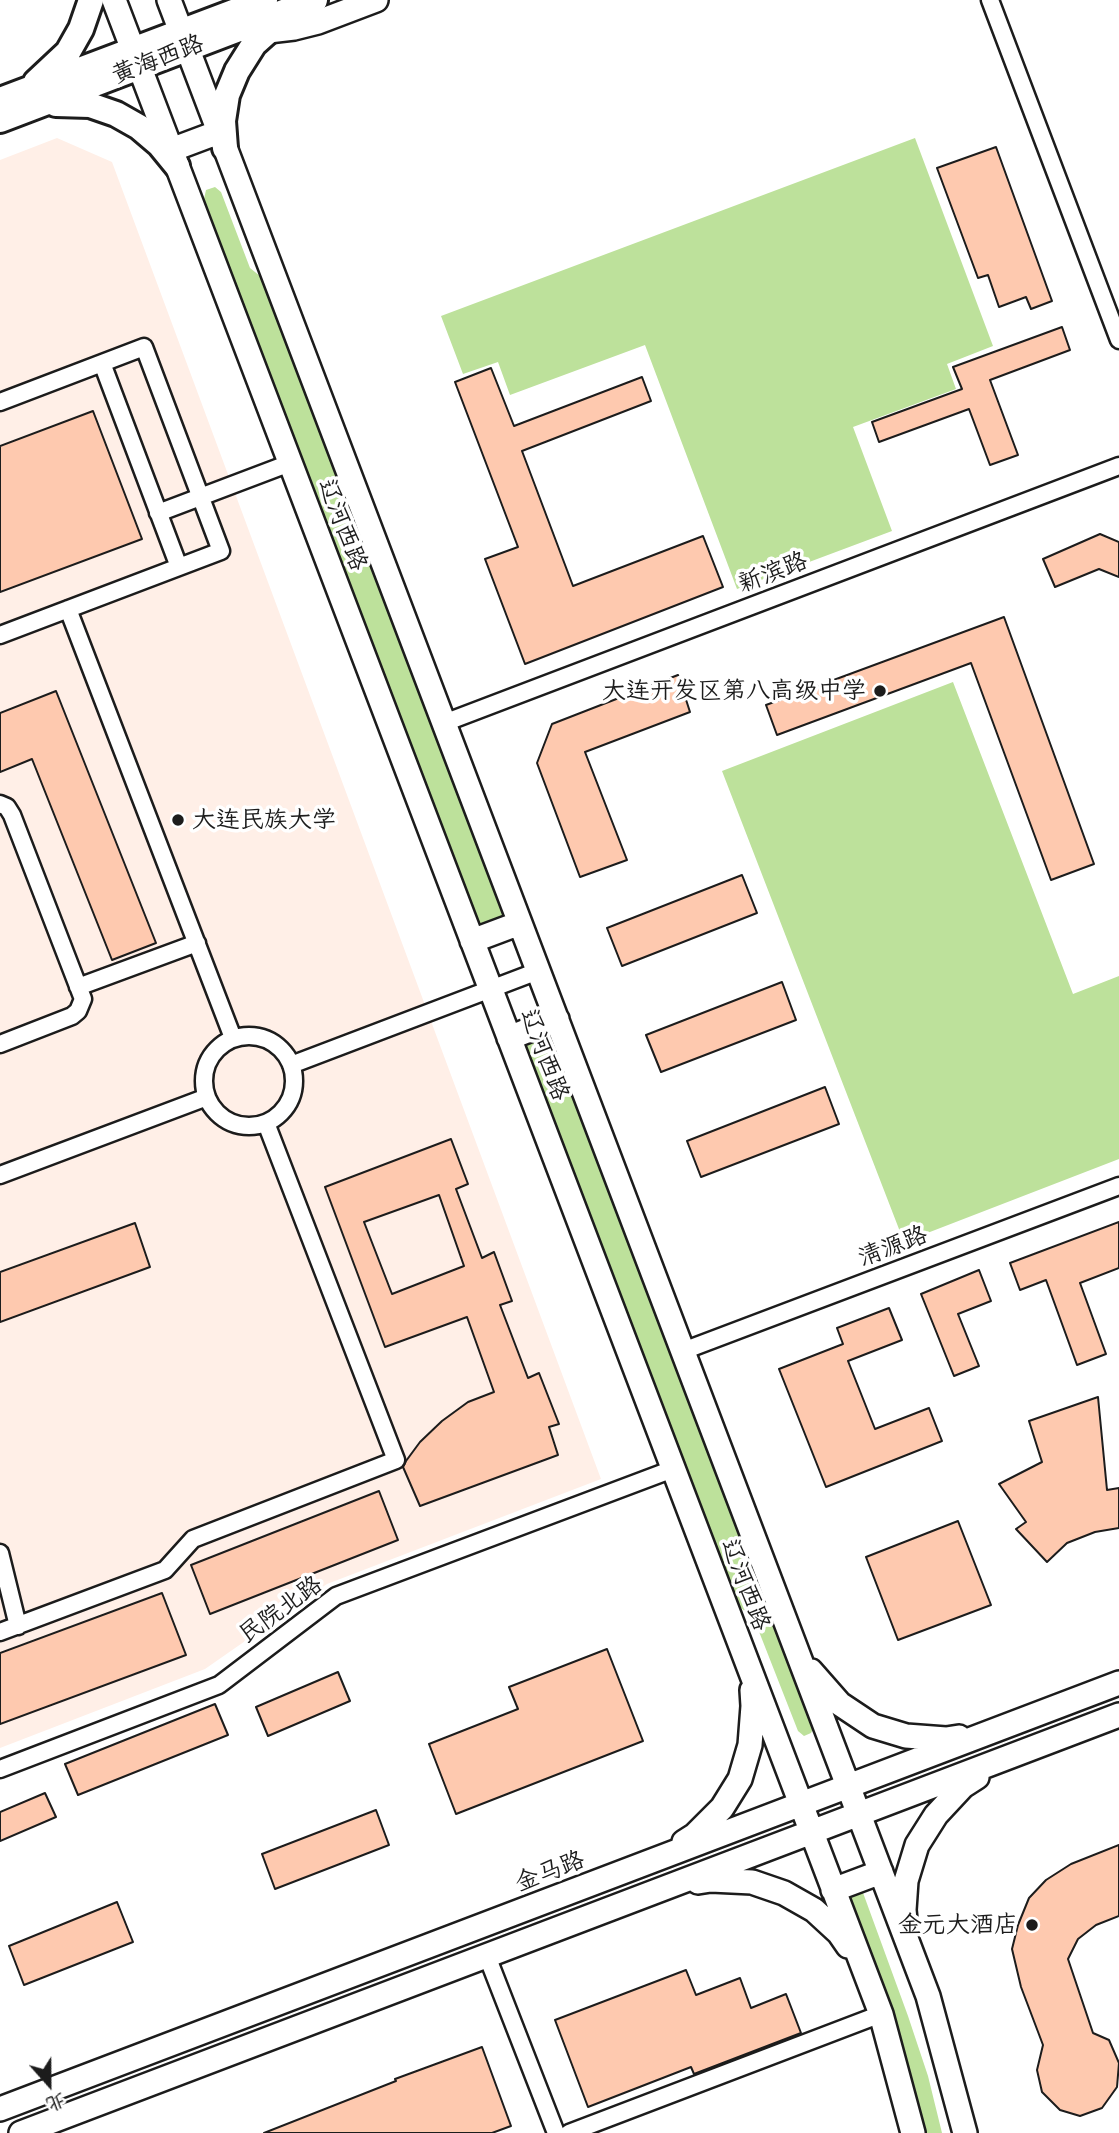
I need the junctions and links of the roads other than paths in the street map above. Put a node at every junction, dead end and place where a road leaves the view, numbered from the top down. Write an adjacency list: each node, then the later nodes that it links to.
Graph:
1 (91, 0): 12 (main road)
2 (114, 0): 11 (main road, 辽河西路)
3 (169, 0): 10 (main road, 辽河西路)
4 (265, 0): 10 (main road, 黄海西路)
5 (376, 0): 8 (main road)
6 (990, 0): 17 (street)
7 (310, 2): 8 (main road); 9 (main road, 黄海西路)
8 (267, 31): 9 (main road); 15 (main road)
9 (228, 33): 10 (main road, 黄海西路)
10 (184, 40): 11 (main road, 黄海西路); 15 (main road, 辽河西路)
11 (136, 58): 12 (main road, 黄海西路); 16 (main road, 辽河西路)
12 (30, 99): 13 (main road, 黄海西路); 14 (main road, 黄海西路); 16 (main road)
13 (0, 100)
14 (0, 120)
15 (222, 140): 16 (main road); 27 (main road, 辽河西路)
16 (174, 158): 20 (main road, 辽河西路)
17 (1119, 340)
18 (102, 363): 19 (street); 22 (street); 23 (street)
19 (0, 402)
20 (290, 463): 22 (street); 30 (main road, 辽河西路)
21 (1119, 466): 27 (street, 新滨路)
22 (200, 497): 23 (street); 24 (street)
23 (159, 513): 24 (street)
24 (179, 567): 25 (street)
25 (68, 609): 26 (street); 31 (street)
26 (0, 635)
27 (444, 723): 29 (main road, 辽河西路)
28 (0, 804): 33 (street)
29 (520, 923): 30 (main road); 32 (main road, 辽河西路)
30 (472, 941): 34 (main road, 辽河西路)
31 (197, 943): 33 (street); 36 (street)
32 (538, 971): 34 (street); 35 (main road, 辽河西路)
33 (78, 987): 38 (street)
34 (490, 990): 37 (main road, 辽河西路); 39 (street)
35 (557, 1019): 37 (main road); 44 (main road, 辽河西路)
36 (233, 1038): 39 (street); 40 (street)
37 (509, 1038): 45 (main road, 辽河西路)
38 (0, 1044)
39 (291, 1065): 41 (street)
40 (207, 1097): 41 (street); 42 (street)
41 (266, 1123): 47 (street)
42 (0, 1175)
43 (1119, 1186): 44 (street, 清源路)
44 (683, 1351): 49 (main road, 辽河西路)
45 (673, 1469): 50 (main road, 辽河西路); 55 (street, 民院北路)
46 (0, 1553): 47 (street)
47 (18, 1626): 48 (street)
48 (0, 1632)
49 (796, 1650): 53 (main road); 56 (main road, 辽河西路)
50 (750, 1670): 57 (main road, 辽河西路); 60 (main road)
51 (1119, 1683): 53 (main road, 金马路)
52 (1119, 1715): 54 (main road)
53 (990, 1732): 56 (main road, 金马路)
54 (1000, 1760): 58 (main road); 64 (main road)
55 (0, 1769)
56 (848, 1786): 57 (main road, 金马路); 58 (main road, 辽河西路)
57 (801, 1804): 59 (main road, 辽河西路); 60 (main road, 金马路)
58 (859, 1814): 59 (main road); 61 (main road, 辽河西路)
59 (811, 1832): 62 (main road); 63 (main road, 辽河西路)
60 (658, 1859): 68 (main road, 金马路)
61 (881, 1872): 63 (main road); 64 (main road, 辽河西路)
62 (670, 1886): 65 (main road); 66 (main road)
63 (834, 1891): 66 (main road, 辽河西路)
64 (909, 1947): 73 (main road, 辽河西路)
65 (487, 1956): 69 (main road); 70 (street)
66 (863, 1967): 67 (main road, 辽河西路)
67 (881, 2014): 71 (street); 72 (main road, 辽河西路)
68 (0, 2109)
69 (31, 2131)
70 (556, 2133)
71 (569, 2133)
72 (913, 2133)
73 (965, 2133)

